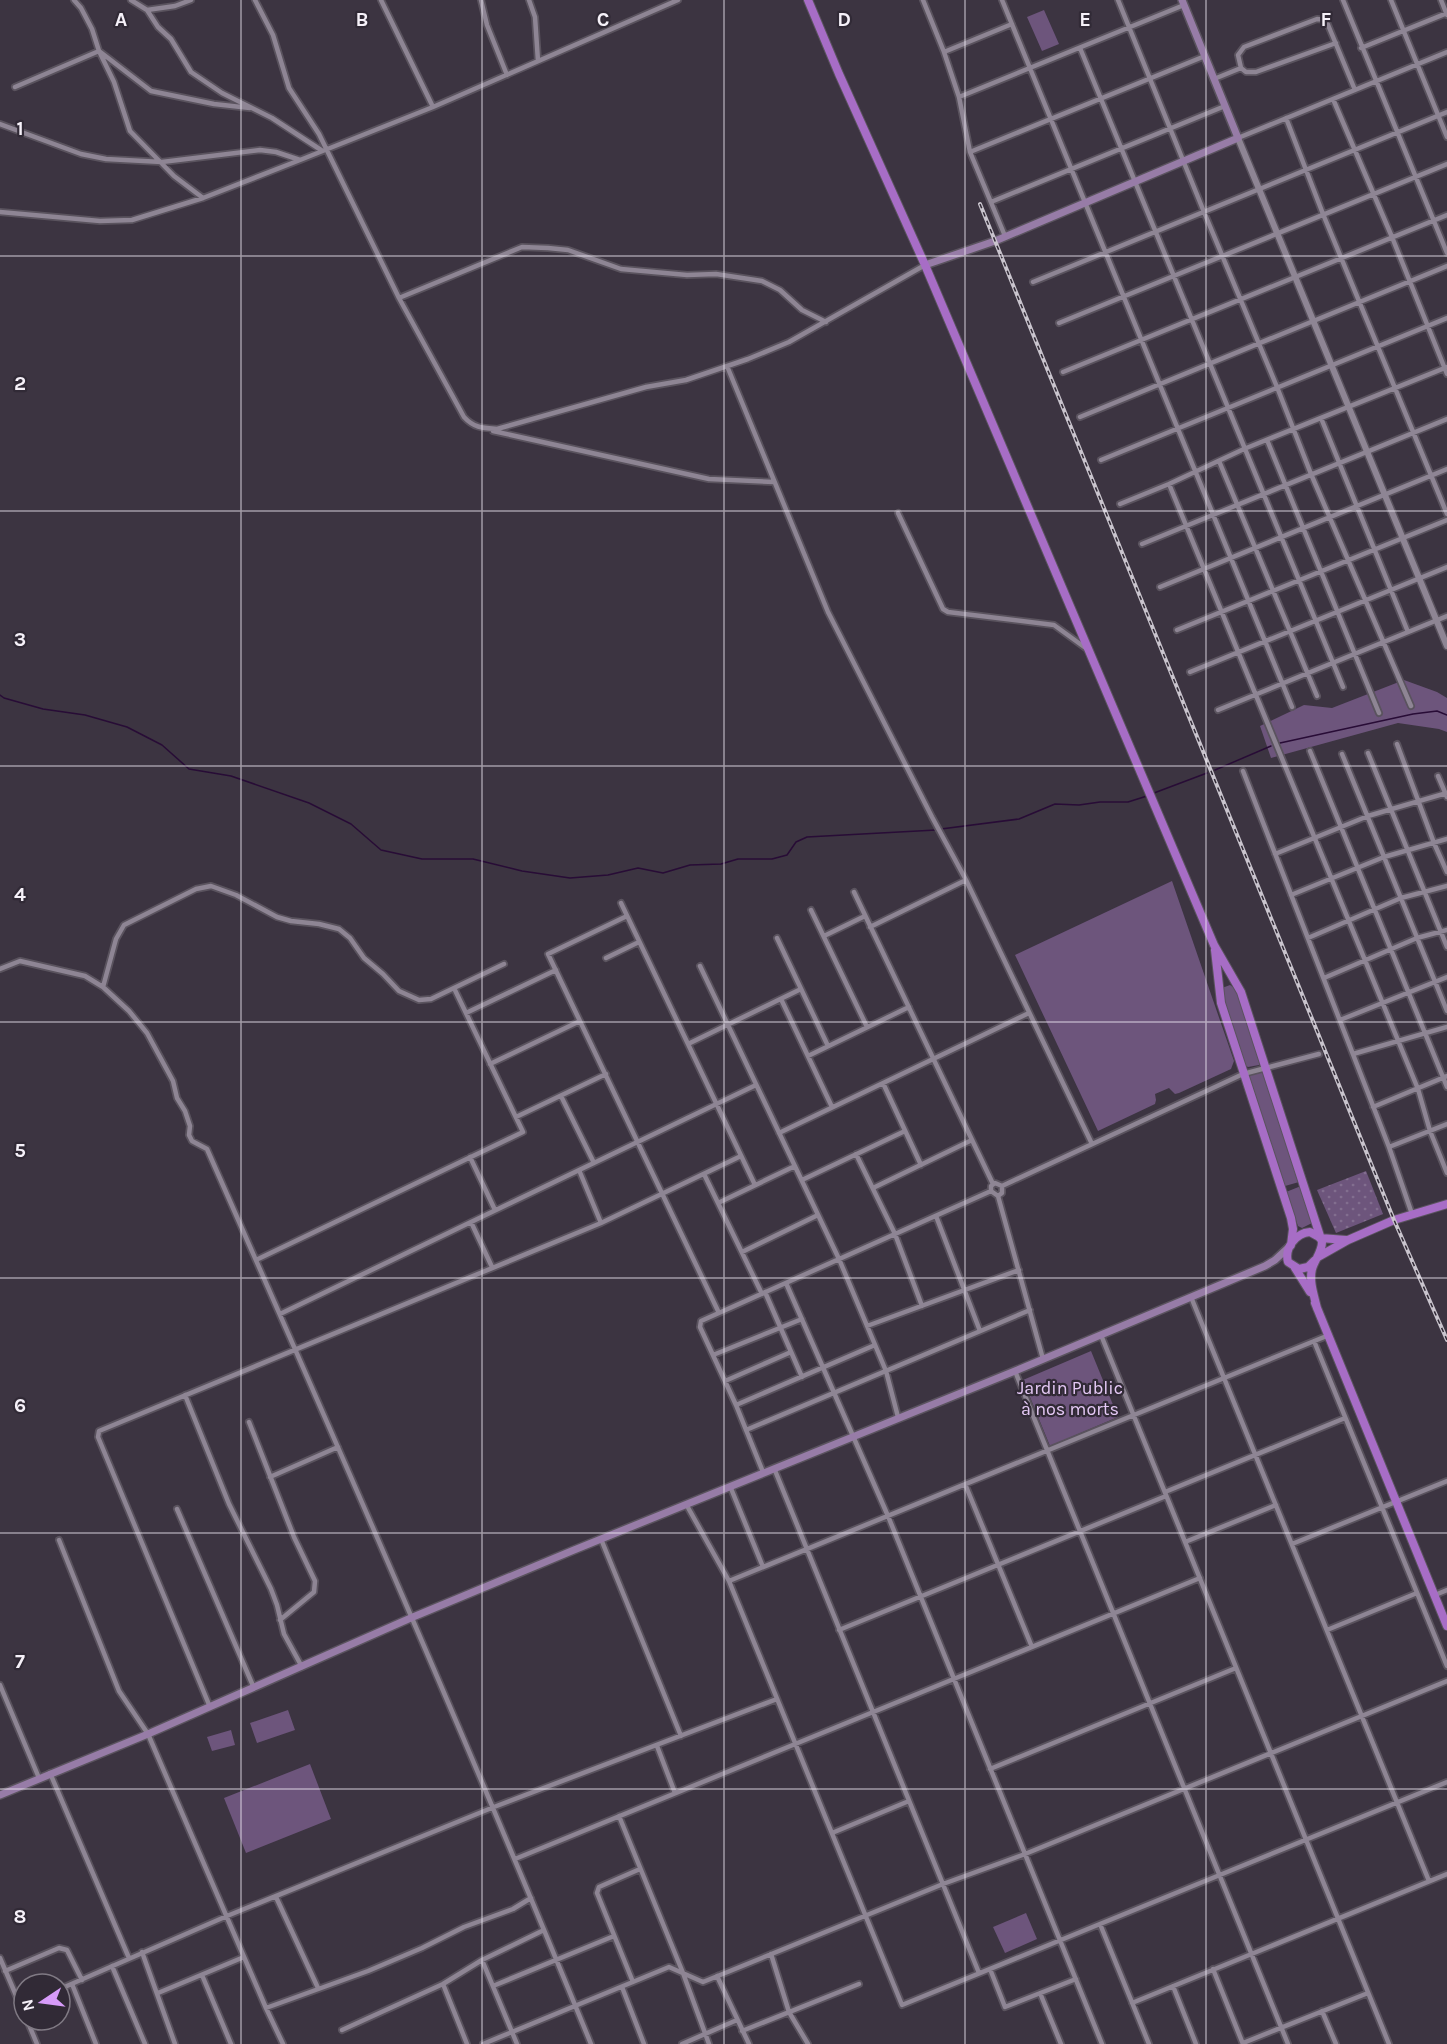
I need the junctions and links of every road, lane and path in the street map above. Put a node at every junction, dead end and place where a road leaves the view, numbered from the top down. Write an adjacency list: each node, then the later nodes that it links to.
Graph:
1 (74, 0): 25 (street)
2 (131, 0): 17 (street)
3 (191, 0): 17 (street)
4 (255, 0): 55 (street)
5 (381, 0): 43 (street)
6 (482, 0): 33 (street)
7 (529, 0): 29 (street)
8 (678, 0): 29 (street)
9 (808, 0): 84 (highway)
10 (1002, 0): 19 (street)
11 (1119, 0): 20 (street)
12 (1343, 0): 24 (street)
13 (1392, 0): 21 (street)
14 (1441, 0): 18 (street)
15 (925, 1): 26 (street)
16 (1183, 3): 20 (street); 28 (main road)
17 (147, 10): 44 (street)
18 (1447, 14): 21 (street)
19 (1012, 24): 26 (street); 31 (street)
20 (1130, 27): 23 (street); 34 (street)
21 (1404, 31): 24 (street); 30 (street)
22 (1336, 43): 32 (street); 32 (street); 38 (street)
23 (1080, 48): 31 (street); 40 (street)
24 (1361, 48): 36 (street)
25 (99, 51): 37 (street); 44 (street); 60 (street)
26 (944, 52): 39 (street)
27 (1447, 52): 30 (street)
28 (1205, 56): 34 (street); 35 (main road)
29 (538, 61): 33 (street)
30 (1418, 64): 36 (street); 46 (street)
31 (1030, 68): 39 (street); 48 (street)
32 (1240, 68): 35 (street)
33 (507, 75): 43 (street)
34 (1150, 78): 40 (street); 50 (street)
35 (1214, 79): 42 (main road)
36 (1376, 81): 38 (street); 51 (street)
37 (15, 87)
38 (1355, 90): 41 (street)
39 (959, 98): 57 (street)
40 (1101, 98): 48 (street); 54 (street)
41 (1333, 99): 47 (street); 56 (street)
42 (1225, 106): 50 (street); 53 (main road)
43 (433, 107): 55 (street)
44 (250, 108): 55 (street)
45 (1447, 112): 46 (street)
46 (1438, 116): 51 (street); 52 (street)
47 (1286, 118): 53 (street); 63 (street)
48 (1051, 119): 57 (street); 62 (street)
49 (0, 124): 60 (street)
50 (1171, 128): 54 (street); 59 (street)
51 (1397, 133): 56 (street); 64 (street)
52 (1447, 137)
53 (1238, 138): 59 (main road); 66 (street)
54 (1120, 148): 62 (street); 65 (street)
55 (323, 149): 58 (street); 91 (street)
56 (1354, 150): 63 (street); 67 (street)
57 (970, 152): 69 (street)
58 (300, 160): 60 (street); 68 (street)
59 (1183, 161): 65 (main road); 72 (street)
60 (162, 162): 68 (street)
61 (1447, 164): 64 (street)
62 (1070, 169): 69 (street); 70 (street)
63 (1307, 170): 66 (street); 73 (street)
64 (1416, 177): 67 (street); 75 (street)
65 (1135, 181): 70 (main road); 76 (street)
66 (1259, 189): 72 (street); 77 (street)
67 (1373, 194): 73 (street); 79 (street)
68 (204, 198): 71 (street)
69 (991, 202): 78 (street)
70 (1085, 202): 78 (main road); 80 (street)
71 (0, 212)
72 (1203, 212): 76 (street); 82 (street)
73 (1323, 214): 77 (street); 83 (street)
74 (1447, 215): 75 (street)
75 (1433, 220): 79 (street); 81 (street)
76 (1156, 232): 80 (street); 86 (street)
77 (1277, 234): 82 (street); 87 (street)
78 (1005, 236): 84 (main road)
79 (1392, 237): 83 (street); 88 (street)
80 (1105, 252): 89 (street); 90 (street)
81 (1447, 253)
82 (1222, 256): 86 (street); 92 (street)
83 (1343, 257): 87 (street); 93 (street)
84 (925, 266): 97 (street); 173 (highway)
85 (1447, 267): 88 (street)
86 (1174, 276): 90 (street); 95 (street)
87 (1294, 276): 92 (street); 96 (street)
88 (1410, 281): 93 (street); 99 (street)
89 (1033, 282)
90 (1123, 297): 98 (street); 100 (street)
91 (399, 298): 97 (street); 116 (street)
92 (1241, 299): 95 (street); 101 (street)
93 (1361, 302): 96 (street); 102 (street)
94 (1447, 318): 99 (street)
95 (1192, 319): 100 (street); 103 (street)
96 (1313, 321): 101 (street); 104 (street)
97 (826, 322): 105 (street)
98 (1059, 323)
99 (1427, 326): 102 (street); 106 (street)
100 (1141, 340): 107 (street); 108 (street)
101 (1259, 344): 103 (street); 109 (street)
102 (1379, 346): 104 (street); 110 (street)
103 (1209, 364): 108 (street); 112 (street)
104 (1331, 365): 109 (street); 111 (street)
105 (727, 366): 116 (street); 130 (street)
106 (1446, 370): 110 (street)
107 (1063, 372)
108 (1159, 384): 113 (street); 117 (street)
109 (1277, 387): 112 (street); 118 (street)
110 (1395, 389): 111 (street); 119 (street)
111 (1349, 406): 114 (street); 122 (street)
112 (1228, 408): 117 (street); 121 (street)
113 (1080, 417)
114 (1321, 418): 118 (street); 125 (street)
115 (1447, 418): 119 (street)
116 (481, 428): 130 (street)
117 (1177, 428): 123 (street); 127 (street)
118 (1294, 429): 120 (street); 128 (street)
119 (1414, 432): 122 (street); 129 (street)
120 (1267, 440): 121 (street); 132 (street)
121 (1244, 449): 124 (street); 133 (street)
122 (1367, 452): 125 (street); 134 (street)
123 (1101, 459)
124 (1219, 461): 127 (street); 136 (street)
125 (1340, 463): 128 (street); 137 (street)
126 (1447, 469): 129 (street)
127 (1194, 471): 131 (street); 140 (street)
128 (1311, 474): 132 (street); 141 (street)
129 (1432, 476): 134 (street); 139 (street)
130 (774, 482): 206 (street)
131 (1169, 484): 135 (street); 143 (street)
132 (1286, 485): 133 (street); 144 (street)
133 (1263, 494): 136 (street); 145 (street)
134 (1385, 495): 137 (street); 146 (street)
135 (1120, 504)
136 (1238, 504): 140 (street); 148 (street)
137 (1357, 506): 141 (street); 149 (street)
138 (898, 513): 173 (street)
139 (1447, 514)
140 (1213, 515): 143 (street); 150 (street)
141 (1330, 517): 144 (street); 151 (street)
142 (1447, 520): 146 (street)
143 (1186, 526): 147 (street); 153 (street)
144 (1303, 528): 145 (street); 154 (street)
145 (1281, 537): 148 (street); 156 (street)
146 (1402, 538): 149 (street); 155 (street)
147 (1142, 544)
148 (1256, 548): 150 (street); 159 (street)
149 (1374, 549): 151 (street); 158 (street)
150 (1230, 558): 153 (street); 160 (street)
151 (1348, 560): 154 (street); 161 (street)
152 (1447, 567): 155 (street)
153 (1203, 569): 157 (street); 162 (street)
154 (1321, 571): 156 (street); 163 (street)
155 (1419, 579): 158 (street); 165 (street)
156 (1299, 580): 159 (street); 166 (street)
157 (1160, 587)
158 (1391, 590): 161 (street); 169 (street)
159 (1273, 591): 160 (street); 168 (street)
160 (1248, 601): 162 (street); 170 (street)
161 (1365, 601): 163 (street); 171 (street)
162 (1221, 612): 167 (street); 174 (street)
163 (1337, 612): 166 (street); 175 (street)
164 (1447, 616): 165 (street)
165 (1436, 620): 169 (street); 172 (street)
166 (1316, 621): 168 (street); 176 (street)
167 (1177, 630)
168 (1290, 632): 170 (street); 178 (street)
169 (1408, 632): 171 (street)
170 (1265, 642): 174 (street); 179 (street)
171 (1384, 642): 175 (street); 183 (street)
172 (1447, 646)
173 (1087, 649): 227 (highway)
174 (1238, 653): 177 (street); 181 (street)
175 (1354, 654): 176 (street); 186 (street)
176 (1333, 663): 178 (street); 180 (street)
177 (1190, 672)
178 (1307, 673): 179 (street); 182 (street)
179 (1282, 684): 181 (street); 184 (street)
180 (1343, 687)
181 (1255, 695): 185 (street); 198 (street)
182 (1317, 696)
183 (1411, 706)
184 (1292, 707)
185 (1218, 710)
186 (1378, 713)
187 (1397, 744): 194 (street)
188 (1310, 751): 197 (street)
189 (1368, 753): 195 (street)
190 (1342, 754): 196 (street)
191 (1243, 771): 202 (street)
192 (1438, 776): 193 (street)
193 (1446, 794): 194 (street)
194 (1418, 801): 195 (street); 200 (street)
195 (1391, 809): 196 (street); 201 (street)
196 (1368, 816): 197 (street); 203 (street)
197 (1340, 825): 198 (street); 204 (street)
198 (1314, 837): 202 (street); 207 (street)
199 (1447, 839): 200 (street)
200 (1434, 843): 201 (street); 205 (street)
201 (1407, 851): 203 (street); 210 (street)
202 (1275, 854): 211 (street)
203 (1384, 857): 204 (street); 212 (street)
204 (1358, 869): 207 (street); 215 (street)
205 (1447, 872)
206 (966, 880): 219 (street); 248 (street)
207 (1331, 880): 211 (street); 218 (street)
208 (1447, 886): 210 (street)
209 (854, 892): 217 (street)
210 (1424, 892): 212 (street); 221 (street)
211 (1291, 895): 224 (street)
212 (1401, 898): 215 (street); 225 (street)
213 (621, 903): 216 (street)
214 (811, 910): 222 (street)
215 (1375, 910): 218 (street); 229 (street)
216 (627, 916): 226 (street); 235 (street)
217 (865, 916): 219 (street); 222 (street)
218 (1348, 921): 224 (street); 231 (street)
219 (870, 927): 245 (street)
220 (1447, 930): 221 (street)
221 (1441, 932): 225 (street); 228 (street)
222 (824, 936): 252 (street)
223 (777, 938): 241 (street)
224 (1308, 938): 237 (street)
225 (1418, 938): 229 (street); 238 (street)
226 (639, 942): 230 (street); 256 (street)
227 (1214, 945): 263 (highway); 265 (highway)
228 (1447, 947)
229 (1391, 950): 231 (street); 242 (street)
230 (606, 958)
231 (1365, 961): 237 (street); 244 (street)
232 (504, 964): 240 (street)
233 (700, 966): 251 (street)
234 (0, 969): 239 (street)
235 (556, 970): 247 (street); 250 (street)
236 (1447, 977): 238 (street)
237 (1324, 978): 249 (street)
238 (1435, 980): 242 (street); 246 (street)
239 (104, 987): 240 (street); 316 (street)
240 (454, 988): 247 (street)
241 (801, 989): 243 (street); 257 (street)
242 (1408, 992): 244 (street); 254 (street)
243 (781, 999): 251 (street); 260 (street)
244 (1382, 1003): 249 (street); 255 (street)
245 (909, 1007): 252 (street); 261 (street)
246 (1447, 1011)
247 (466, 1013): 262 (street)
248 (1029, 1013): 261 (street); 282 (street)
249 (1340, 1020): 259 (street)
250 (580, 1021): 262 (street); 264 (street)
251 (728, 1025): 256 (street); 268 (street)
252 (867, 1027): 257 (street)
253 (1447, 1027): 254 (street)
254 (1425, 1033): 255 (street); 266 (street)
255 (1398, 1041): 259 (street); 270 (street)
256 (688, 1044): 272 (street)
257 (828, 1046): 260 (street)
258 (1318, 1054): 263 (street)
259 (1353, 1054): 274 (street)
260 (808, 1056): 273 (street)
261 (933, 1059): 267 (street); 280 (street)
262 (490, 1064): 275 (street)
263 (1265, 1067): 265 (street); 310 (highway)
264 (606, 1074): 271 (street); 281 (street)
265 (1243, 1074): 282 (street); 312 (highway)
266 (1445, 1077): 269 (street); 270 (street)
267 (883, 1083): 273 (street); 277 (street)
268 (756, 1085): 272 (street); 279 (street)
269 (1447, 1087)
270 (1418, 1089): 274 (street); 278 (street)
271 (561, 1095): 275 (street); 287 (street)
272 (716, 1104): 281 (street); 285 (street)
273 (832, 1107): 279 (street)
274 (1373, 1107): 283 (street)
275 (516, 1117): 286 (street)
276 (1447, 1124): 278 (street)
277 (905, 1131): 284 (street); 288 (street)
278 (1430, 1131): 283 (street); 291 (street)
279 (779, 1133): 289 (street)
280 (972, 1140): 288 (street); 294 (street)
281 (638, 1142): 287 (street); 299 (street)
282 (1092, 1144): 296 (street)
283 (1389, 1147): 304 (street)
284 (856, 1154): 293 (street); 297 (street)
285 (741, 1156): 292 (street); 295 (street)
286 (470, 1157): 303 (street); 316 (street)
287 (594, 1163): 290 (street)
288 (921, 1165): 297 (street)
289 (795, 1166): 293 (street); 295 (street)
290 (579, 1170): 303 (street); 308 (street)
291 (1447, 1173)
292 (704, 1174): 299 (street); 301 (street)
293 (802, 1180): 305 (street)
294 (993, 1184): 296 (street); 298 (street)
295 (755, 1185): 301 (street)
296 (1002, 1186): 300 (street)
297 (873, 1188): 309 (street)
298 (991, 1191): 300 (street); 306 (street)
299 (662, 1194): 308 (street); 328 (street)
300 (998, 1196): 320 (street)
301 (718, 1203): 313 (street)
302 (1447, 1204): 304 (highway)
303 (495, 1210): 307 (street)
304 (1412, 1214): 311 (highway)
305 (818, 1215): 313 (street); 315 (street)
306 (936, 1216): 309 (street); 322 (street)
307 (471, 1222): 318 (street); 329 (street)
308 (601, 1223): 318 (street)
309 (895, 1234): 315 (street); 325 (street)
310 (1320, 1238): 311 (highway); 312 (highway); 314 (highway)
311 (1348, 1240): 314 (highway)
312 (1290, 1245): 317 (main road); 319 (highway)
313 (742, 1252): 323 (street)
314 (1317, 1258): 319 (highway); 326 (highway)
315 (839, 1259): 321 (street); 331 (street)
316 (256, 1260): 329 (street)
317 (1265, 1266): 319 (main road); 324 (main road)
318 (492, 1267): 338 (street)
319 (1293, 1267): 326 (highway)
320 (1019, 1270): 322 (street); 327 (street)
321 (786, 1283): 323 (street); 330 (street)
322 (964, 1290): 325 (street); 333 (street)
323 (763, 1293): 328 (street); 332 (street)
324 (1191, 1297): 334 (main road); 346 (street)
325 (922, 1306): 331 (street)
326 (1317, 1308): 335 (highway)
327 (1030, 1310): 333 (street); 341 (street)
328 (719, 1313): 340 (street)
329 (280, 1314): 338 (street)
330 (802, 1320): 332 (street); 342 (street)
331 (867, 1326): 337 (street)
332 (780, 1328): 339 (street); 340 (street)
333 (980, 1331): 343 (street)
334 (1101, 1335): 341 (main road); 351 (street)
335 (1329, 1335): 336 (street); 367 (highway)
336 (1314, 1341): 346 (street); 353 (street)
337 (875, 1345): 342 (street); 343 (street)
338 (295, 1349): 349 (street); 357 (street)
339 (791, 1352): 345 (street); 347 (street)
340 (713, 1354): 347 (street)
341 (1043, 1359): 344 (main road)
342 (822, 1368): 345 (street); 348 (street)
343 (886, 1371): 348 (street); 352 (street)
344 (1015, 1371): 352 (main road); 358 (street)
345 (802, 1377): 350 (street)
346 (1224, 1378): 351 (street); 359 (street)
347 (725, 1381): 350 (street)
348 (834, 1393): 355 (street); 356 (street)
349 (185, 1395): 389 (street); 403 (street)
350 (736, 1405): 355 (street)
351 (1133, 1415): 358 (street); 366 (street)
352 (898, 1417): 356 (main road)
353 (1345, 1418): 359 (street); 370 (street)
354 (249, 1422): 362 (street)
355 (746, 1430): 361 (street)
356 (852, 1437): 360 (main road); 372 (street)
357 (338, 1447): 362 (street); 388 (street)
358 (1047, 1450): 364 (street); 373 (street)
359 (1256, 1455): 366 (street); 369 (street)
360 (774, 1468): 361 (main road); 378 (street)
361 (763, 1472): 365 (main road)
362 (270, 1477): 389 (street)
363 (1447, 1481): 367 (street)
364 (965, 1484): 372 (street); 379 (street)
365 (730, 1486): 368 (main road); 380 (street)
366 (1165, 1494): 373 (street); 376 (street)
367 (1396, 1501): 370 (street); 385 (highway)
368 (686, 1504): 374 (main road); 382 (street)
369 (1276, 1505): 376 (street); 377 (street)
370 (1382, 1507): 377 (street); 384 (street)
371 (177, 1509): 400 (street)
372 (888, 1516): 378 (street); 386 (street)
373 (1080, 1531): 379 (street); 387 (street)
374 (601, 1539): 388 (main road); 407 (street)
375 (59, 1540): 406 (street)
376 (1185, 1542): 381 (street)
377 (1292, 1544): 392 (street)
378 (806, 1549): 380 (street); 391 (street)
379 (998, 1565): 386 (street); 393 (street)
380 (763, 1567): 382 (street)
381 (1200, 1578): 387 (street); 396 (street)
382 (729, 1581): 401 (street)
383 (1447, 1590): 385 (street)
384 (1417, 1593): 392 (street); 394 (street)
385 (1435, 1595): 390 (highway)
386 (920, 1596): 391 (street); 397 (street)
387 (1114, 1614): 393 (street); 402 (street)
388 (413, 1617): 395 (main road); 420 (street)
389 (280, 1620): 395 (street)
390 (1447, 1626)
391 (839, 1630): 404 (street)
392 (1327, 1630): 405 (street)
393 (1032, 1647): 397 (street)
394 (1447, 1666)
395 (302, 1667): 400 (main road)
396 (1236, 1668): 402 (street); 410 (street)
397 (954, 1679): 404 (street); 411 (street)
398 (1447, 1682): 405 (street)
399 (0, 1685): 413 (street)
400 (254, 1688): 403 (main road)
401 (777, 1699): 407 (street); 408 (street)
402 (1150, 1703): 411 (street); 415 (street)
403 (210, 1707): 406 (main road)
404 (873, 1712): 408 (street); 418 (street)
405 (1362, 1716): 410 (street); 419 (street)
406 (148, 1734): 412 (main road); 433 (street)
407 (681, 1736): 409 (street)
408 (795, 1744): 416 (street); 422 (street)
409 (657, 1746): 416 (street); 420 (street)
410 (1271, 1754): 415 (street); 423 (street)
411 (990, 1769): 424 (street)
412 (50, 1773): 413 (main road); 444 (street)
413 (39, 1778): 417 (main road)
414 (1447, 1782): 419 (street)
415 (1185, 1789): 424 (street); 428 (street)
416 (675, 1793): 421 (street)
417 (0, 1795)
418 (909, 1801): 422 (street); 430 (street)
419 (1397, 1802): 423 (street); 429 (street)
420 (494, 1808): 425 (street); 431 (street)
421 (619, 1816): 425 (street); 426 (street)
422 (832, 1833): 434 (street)
423 (1306, 1840): 428 (street); 435 (street)
424 (1025, 1854): 430 (street); 439 (street)
425 (515, 1859): 432 (street)
426 (640, 1869): 438 (street); 452 (street)
427 (1447, 1874): 429 (street)
428 (1220, 1875): 436 (street); 442 (street)
429 (1430, 1881): 435 (street)
430 (943, 1884): 434 (street); 453 (street)
431 (276, 1897): 433 (street); 466 (street)
432 (531, 1898): 437 (street); 466 (street)
433 (227, 1916): 440 (street); 445 (street)
434 (866, 1916): 441 (street); 453 (street)
435 (1338, 1919): 442 (street); 469 (street)
436 (1100, 1924): 439 (street); 470 (street)
437 (544, 1930): 446 (street); 447 (street)
438 (614, 1936): 447 (street); 458 (street)
439 (1060, 1940): 449 (street); 456 (street)
440 (142, 1952): 444 (street); 467 (street)
441 (771, 1954): 455 (street); 474 (street)
442 (1252, 1954): 450 (street); 476 (street)
443 (0, 1958): 451 (street)
444 (129, 1958): 448 (street)
445 (244, 1958): 454 (street); 472 (street)
446 (482, 1960): 460 (street); 463 (street)
447 (556, 1960): 463 (street); 471 (street)
448 (112, 1966): 457 (street); 483 (street)
449 (990, 1969): 453 (street); 468 (street)
450 (1213, 1970): 464 (street); 500 (street)
451 (5, 1971): 457 (street); 462 (street)
452 (683, 1973): 455 (street); 458 (street); 480 (street)
453 (979, 1973)
454 (202, 1975): 467 (street); 485 (street)
455 (717, 1976): 475 (street)
456 (1076, 1979): 468 (street); 497 (street)
457 (82, 1980): 459 (street)
458 (633, 1982): 465 (street)
459 (72, 1984): 482 (street)
460 (443, 1984): 477 (street); 487 (street)
461 (859, 1984): 474 (street)
462 (12, 1985)
463 (493, 1986): 479 (street)
464 (1173, 1986): 470 (street); 499 (street)
465 (622, 1987): 471 (street); 491 (street)
466 (318, 1988): 472 (street)
467 (158, 1993): 481 (street)
468 (1040, 1993): 496 (street)
469 (1368, 1993): 473 (street); 503 (street)
470 (1132, 2003): 498 (street)
471 (575, 2006): 479 (street); 490 (street)
472 (266, 2008): 486 (street)
473 (1322, 2011): 476 (street); 502 (street)
474 (789, 2012): 478 (street); 495 (street)
475 (737, 2020): 478 (street); 480 (street)
476 (1282, 2028): 500 (street); 501 (street)
477 (342, 2030)
478 (742, 2031): 494 (street)
479 (512, 2032): 488 (street); 489 (street)
480 (704, 2034): 492 (street); 493 (street)
481 (175, 2043): 484 (street)
482 (96, 2044)
483 (145, 2044)
484 (167, 2044)
485 (231, 2044)
486 (283, 2044)
487 (467, 2044)
488 (483, 2044)
489 (517, 2044)
490 (591, 2044)
491 (644, 2044)
492 (682, 2044)
493 (709, 2044)
494 (749, 2044)
495 (807, 2044)
496 (1061, 2044)
497 (1102, 2044)
498 (1149, 2044)
499 (1196, 2044)
500 (1243, 2044)
501 (1288, 2044)
502 (1336, 2044)
503 (1389, 2044)

